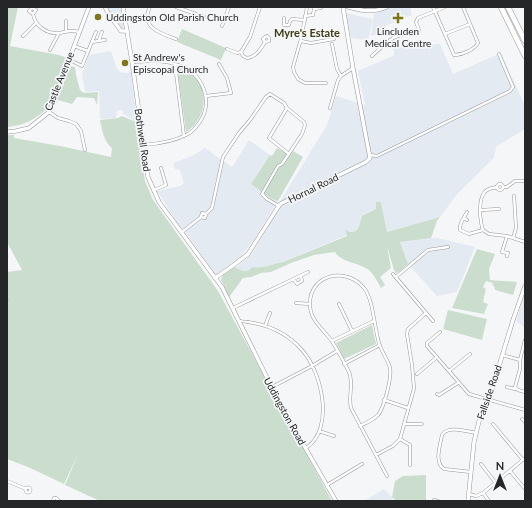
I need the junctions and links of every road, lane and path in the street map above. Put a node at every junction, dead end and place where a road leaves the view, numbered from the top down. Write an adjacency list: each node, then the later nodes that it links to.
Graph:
1 (88, 7): 30 (street, Castle Avenue)
2 (105, 7): 28 (street)
3 (123, 7): 28 (street, Bothwell Road)
4 (150, 7): 35 (street)
5 (176, 7): 20 (street)
6 (228, 7): 26 (street)
7 (260, 7): 48 (street)
8 (307, 7): 22 (street)
9 (343, 7): 56 (street)
10 (348, 7): 11 (street)
11 (387, 7)
12 (433, 7): 18 (street)
13 (445, 7): 18 (street)
14 (463, 7): 25 (street)
15 (500, 7): 51 (highway)
16 (508, 7): 40 (highway)
17 (322, 8): 22 (street)
18 (435, 11): 33 (street); 50 (street)
19 (33, 14): 24 (street)
20 (204, 17)
21 (284, 18): 22 (street)
22 (305, 18): 39 (street)
23 (66, 20): 27 (street)
24 (36, 23): 29 (street); 34 (street)
25 (470, 24): 33 (street); 33 (street)
26 (222, 26)
27 (66, 30): 29 (street); 30 (street)
28 (127, 31): 53 (street, Bothwell Road)
29 (58, 32): 45 (street)
30 (79, 32): 44 (street, Castle Avenue)
31 (96, 32): 41 (street)
32 (102, 32): 38 (street)
33 (445, 34)
34 (23, 36)
35 (176, 38)
36 (334, 39): 39 (street)
37 (105, 40): 38 (street)
38 (99, 41): 41 (street)
39 (301, 41): 58 (street)
40 (525, 41)
41 (92, 42): 47 (street)
42 (265, 42): 48 (street)
43 (332, 44): 57 (street)
44 (74, 46): 47 (street); 62 (street, Castle Avenue)
45 (50, 50)
46 (227, 50): 48 (street)
47 (88, 51): 52 (street)
48 (241, 52)
49 (499, 54): 70 (street)
50 (372, 56)
51 (525, 56)
52 (74, 62)
53 (132, 62): 54 (street); 67 (street, Bothwell Road)
54 (175, 64): 59 (street); 64 (street)
55 (219, 64): 59 (street)
56 (352, 68): 57 (street); 65 (street)
57 (341, 76): 61 (street)
58 (326, 83)
59 (206, 96): 64 (street)
60 (288, 108): 69 (street); 69 (street); 82 (street)
61 (330, 108)
62 (49, 112): 63 (street, Castle Avenue); 68 (street)
63 (7, 132)
64 (184, 136): 67 (street)
65 (367, 137): 66 (street); 70 (street)
66 (361, 138)
67 (143, 145): 73 (street, Bothwell Road)
68 (85, 150)
69 (289, 154): 75 (street)
70 (370, 157): 75 (street, Hornal Road)
71 (161, 168): 73 (street)
72 (525, 181): 77 (street)
73 (154, 190): 82 (street, Bothwell Road)
74 (514, 196): 84 (street)
75 (279, 206): 93 (street, Hornal Road)
76 (499, 209): 77 (street)
77 (481, 210): 81 (street)
78 (467, 212): 79 (street)
79 (464, 218): 80 (street); 81 (street)
80 (467, 220)
81 (483, 230): 83 (street)
82 (182, 232): 93 (street, Bothwell Road)
83 (508, 236): 84 (street); 88 (street)
84 (513, 238): 85 (street)
85 (525, 242)
86 (448, 247): 92 (street)
87 (497, 250): 88 (street)
88 (502, 252): 89 (street)
89 (508, 256)
90 (308, 272): 98 (street)
91 (393, 274): 92 (street)
92 (396, 277): 100 (street)
93 (215, 278): 98 (street, Bothwell Road)
94 (525, 286): 113 (street, Fallside Road)
95 (296, 303): 96 (street)
96 (310, 304): 102 (street); 109 (street)
97 (339, 304): 106 (street)
98 (233, 308): 101 (street, Bothwell Road)
99 (270, 313): 105 (street)
100 (426, 313): 103 (street); 128 (street)
101 (239, 320): 104 (street); 121 (street, Uddingston Road)
102 (374, 321): 106 (street); 110 (street)
103 (433, 321)
104 (248, 322): 105 (street)
105 (265, 326): 117 (street)
106 (352, 331): 109 (street)
107 (436, 331): 114 (street)
108 (525, 340): 115 (street)
109 (332, 341): 111 (street)
110 (380, 346): 116 (street); 127 (street)
111 (337, 351): 116 (street); 117 (street)
112 (470, 354): 118 (street)
113 (502, 355): 115 (street); 126 (street, Fallside Road)
114 (437, 357): 118 (street); 119 (street)
115 (520, 360): 123 (street)
116 (344, 364): 135 (street)
117 (312, 366): 121 (street); 136 (street)
118 (449, 372): 120 (street)
119 (417, 374)
120 (458, 383): 125 (street); 126 (street)
121 (272, 387): 140 (street, Uddingston Road)
122 (507, 387): 123 (street)
123 (518, 390): 124 (street)
124 (525, 392)
125 (437, 394)
126 (489, 399): 129 (street); 137 (street, Fallside Road)
127 (384, 400): 128 (street); 135 (street)
128 (409, 408): 132 (street)
129 (525, 410)
130 (522, 419): 131 (street)
131 (525, 422)
132 (404, 424): 133 (street); 139 (street)
133 (422, 424)
134 (493, 424): 142 (street)
135 (360, 426): 141 (street)
136 (318, 431): 138 (street); 140 (street)
137 (476, 433): 147 (street, Fallside Road); 147 (street)
138 (334, 436)
139 (400, 439): 141 (street); 145 (street)
140 (306, 448): 151 (street, Uddingston Road)
141 (376, 455): 148 (street)
142 (524, 459): 146 (street)
143 (362, 464): 151 (street)
144 (481, 464): 150 (street)
145 (410, 465)
146 (510, 471): 150 (street); 153 (street)
147 (470, 472): 155 (street, Fallside Road)
148 (387, 476)
149 (7, 481): 152 (street)
150 (496, 482): 154 (street)
151 (327, 485): 159 (street, Uddingston Road)
152 (26, 489)
153 (525, 489)
154 (483, 493): 155 (street); 162 (street)
155 (468, 494): 161 (street, Fallside Road)
156 (434, 500): 160 (street)
157 (53, 501): 158 (street)
158 (59, 501)
159 (336, 501)
160 (438, 501)
161 (468, 501)
162 (489, 501)

